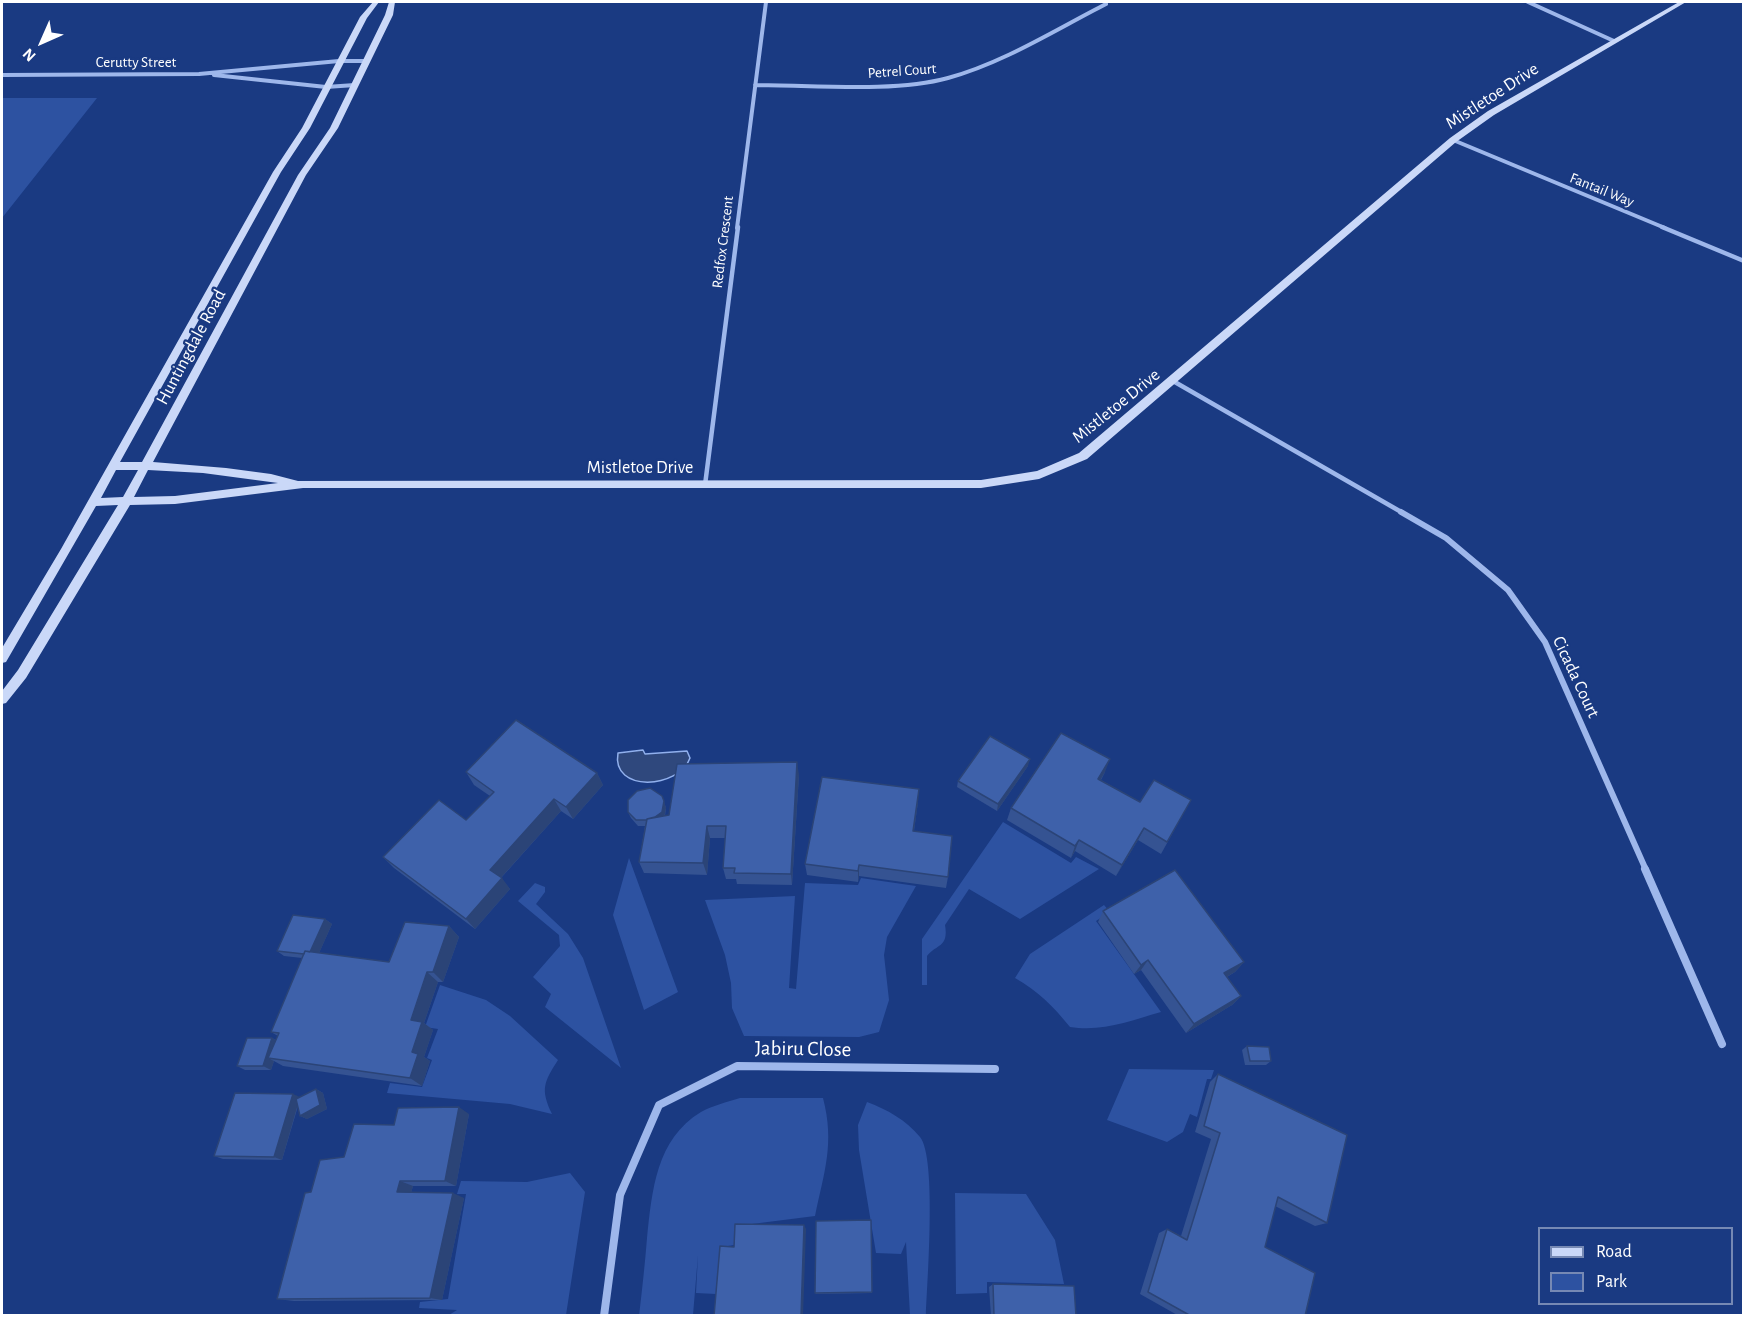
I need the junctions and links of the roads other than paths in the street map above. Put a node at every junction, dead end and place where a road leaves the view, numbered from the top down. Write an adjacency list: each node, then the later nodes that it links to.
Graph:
1 (376, 2): 8 (street, Huntingdale Road)
2 (392, 2): 9 (street, Huntingdale Road)
3 (766, 2): 13 (street, Redfox Crescent)
4 (1528, 2): 7 (street)
5 (1683, 2): 7 (street, Mistletoe Drive)
6 (1106, 4): 13 (street, Petrel Court)
7 (1614, 41): 15 (street, Mistletoe Drive)
8 (339, 61): 9 (street, Cerutty Street); 10 (street, Cerutty Street); 14 (street, Huntingdale Road)
9 (367, 61): 12 (street, Huntingdale Road)
10 (199, 74): 11 (street, Cerutty Street); 14 (street, Cerutty Street)
11 (2, 75)
12 (354, 85): 14 (street, Cerutty Street); 18 (street, Huntingdale Road)
13 (755, 85): 21 (street, Redfox Crescent)
14 (326, 87): 19 (street, Huntingdale Road)
15 (1453, 140): 16 (street, Fantail Way); 17 (street, Mistletoe Drive)
16 (1743, 261)
17 (1173, 381): 21 (street, Mistletoe Drive); 26 (street, Cicada Court)
18 (145, 465): 19 (street, Mistletoe Drive); 20 (street, Mistletoe Drive); 23 (street, Huntingdale Road)
19 (113, 466): 22 (street, Huntingdale Road)
20 (303, 484): 21 (street, Mistletoe Drive); 23 (street, Mistletoe Drive)
21 (705, 485)
22 (93, 502): 23 (street, Mistletoe Drive); 24 (street, Huntingdale Road)
23 (126, 502): 25 (street, Huntingdale Road)
24 (2, 658)
25 (2, 699)
26 (1722, 1044)
27 (995, 1069): 28 (street, Jabiru Close)
28 (604, 1316)

